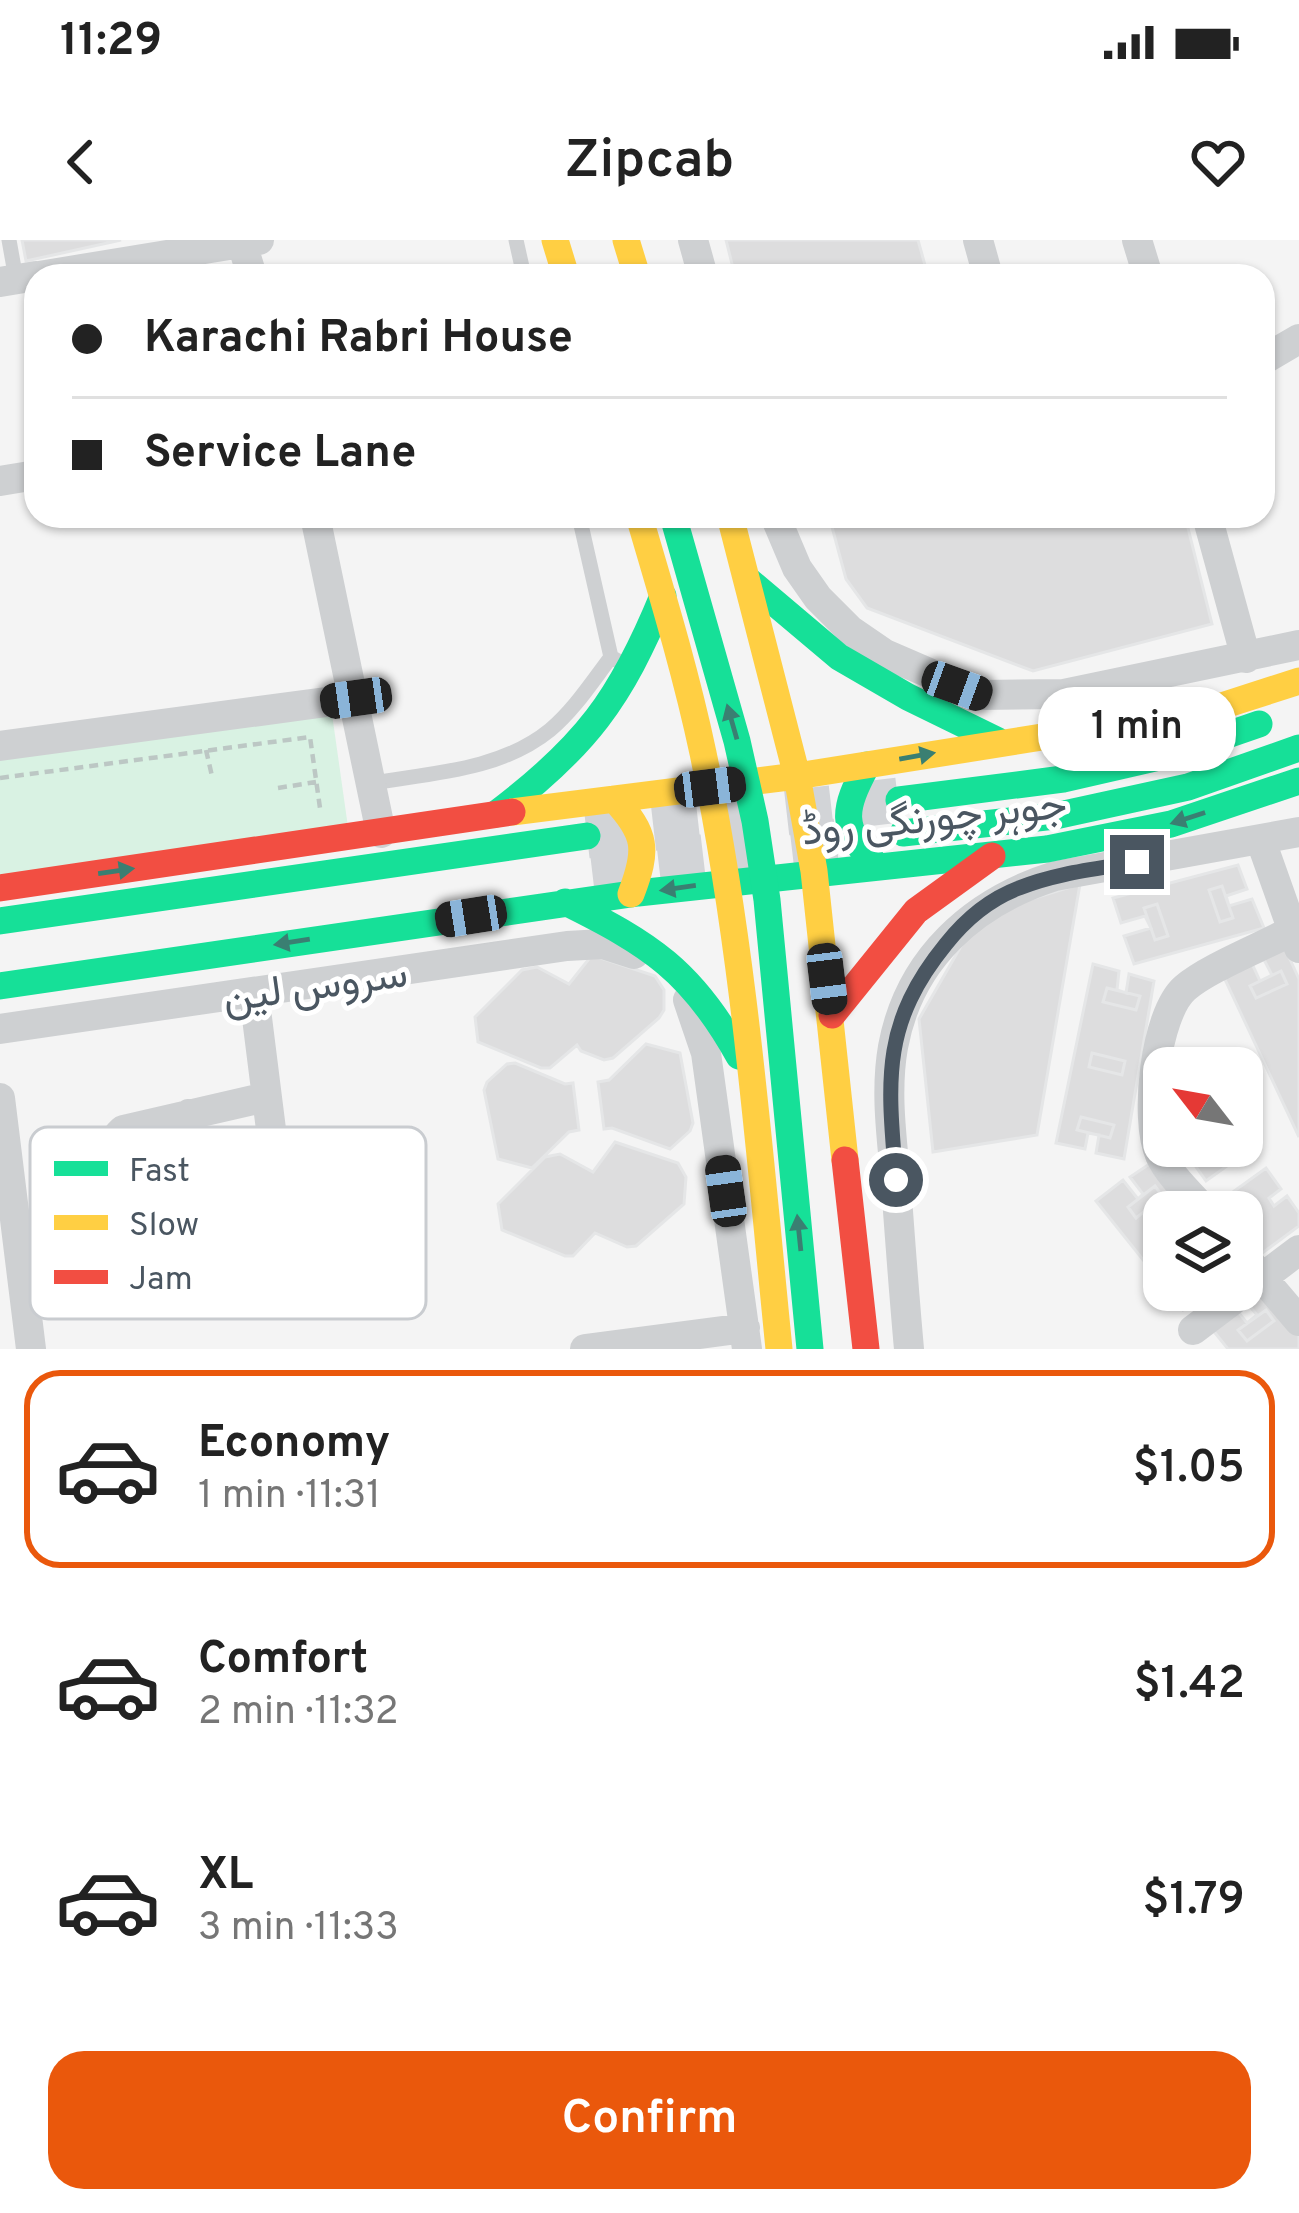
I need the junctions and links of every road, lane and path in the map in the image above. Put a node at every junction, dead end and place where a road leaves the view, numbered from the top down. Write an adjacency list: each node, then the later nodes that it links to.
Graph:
1 (9, 240): 4 (lane)
2 (248, 242): 3 (street)
3 (114, 264)
4 (23, 279)
5 (318, 528): 22 (street)
6 (583, 528): 19 (lane)
7 (643, 528): 14 (main road)
8 (676, 528): 81 (main road, one-way to 8, bridge)
9 (709, 528): 82 (main road)
10 (734, 528): 13 (main road)
11 (781, 528): 15 (street)
12 (1210, 528): 18 (street)
13 (749, 581): 16 (main road); 30 (main road)
14 (663, 596): 19 (main road); 35 (main road)
15 (818, 598): 16 (street); 21 (street)
16 (792, 620): 24 (main road)
17 (1299, 645): 18 (street)
18 (1246, 658): 21 (street)
19 (622, 663): 34 (lane); 39 (main road)
20 (1299, 681): 24 (main road, جوہر چورنگی روڈ)
21 (980, 694): 24 (street)
22 (356, 698): 25 (street); 34 (street)
23 (1292, 713): 38 (main road, جوہر چورنگی روڈ)
24 (986, 735): 28 (main road, جوہر چورنگی روڈ, one-way to 24)
25 (0, 746)
26 (1299, 748): 42 (main road, جوہر چورنگی روڈ)
27 (206, 750): 29 (path); 31 (path); 33 (path)
28 (867, 765): 30 (main road, جوہر چورنگی روڈ); 47 (main road)
29 (212, 776)
30 (797, 776): 35 (main road, جوہر چورنگی روڈ); 48 (main road)
31 (0, 778)
32 (1299, 781): 46 (main road, جوہر چورنگی روڈ, one-way to 46)
33 (316, 782): 36 (path); 40 (path)
34 (372, 783): 41 (street)
35 (710, 787): 37 (main road, جوہر چورنگی روڈ); 49 (main road)
36 (278, 788)
37 (614, 799): 39 (main road, جوہر چورنگی روڈ); 52 (main road)
38 (899, 800)
39 (496, 814): 41 (main road, جوہر چورنگی روڈ)
40 (321, 815)
41 (381, 833): 50 (main road, جوہر چورنگی روڈ, one-way to 41)
42 (903, 833)
43 (587, 836): 54 (main road)
44 (1298, 836): 45 (street)
45 (1261, 841): 51 (street); 56 (street)
46 (1001, 855): 47 (main road, جوہر چورنگی روڈ); 51 (street); 57 (main road)
47 (876, 866): 48 (main road, جوہر چورنگی روڈ)
48 (814, 871): 49 (main road, جوہر چورنگی روڈ); 61 (main road)
49 (725, 881): 52 (main road, جوہر چورنگی روڈ, one-way to 52); 63 (main road)
50 (0, 888)
51 (1016, 889): 60 (street)
52 (631, 894): 53 (main road, جوہر چورنگی روڈ)
53 (565, 902): 55 (main road); 58 (main road, جوہر چورنگی روڈ, one-way to 58)
54 (0, 921)
55 (607, 935): 59 (street, سروس لین); 63 (main road); 77 (street)
56 (1295, 939): 70 (street)
57 (856, 981): 60 (street); 61 (main road)
58 (0, 986)
59 (254, 994): 62 (street, سروس لین); 64 (street)
60 (904, 1006): 84 (street)
61 (832, 1015): 83 (main road)
62 (0, 1029)
63 (752, 1082): 80 (main road)
64 (266, 1097): 66 (street); 69 (street)
65 (0, 1098): 78 (street)
66 (189, 1114): 67 (street); 68 (street)
67 (135, 1127)
68 (190, 1127)
69 (270, 1127)
70 (1189, 1191)
71 (1299, 1250): 72 (street)
72 (1263, 1261)
73 (1263, 1279): 75 (street)
74 (1209, 1311): 76 (street)
75 (1299, 1321)
76 (1192, 1330)
77 (746, 1339): 79 (street)
78 (31, 1349)
79 (585, 1349)
80 (779, 1349)
81 (810, 1349)
82 (843, 1349)
83 (866, 1349)
84 (909, 1349)

